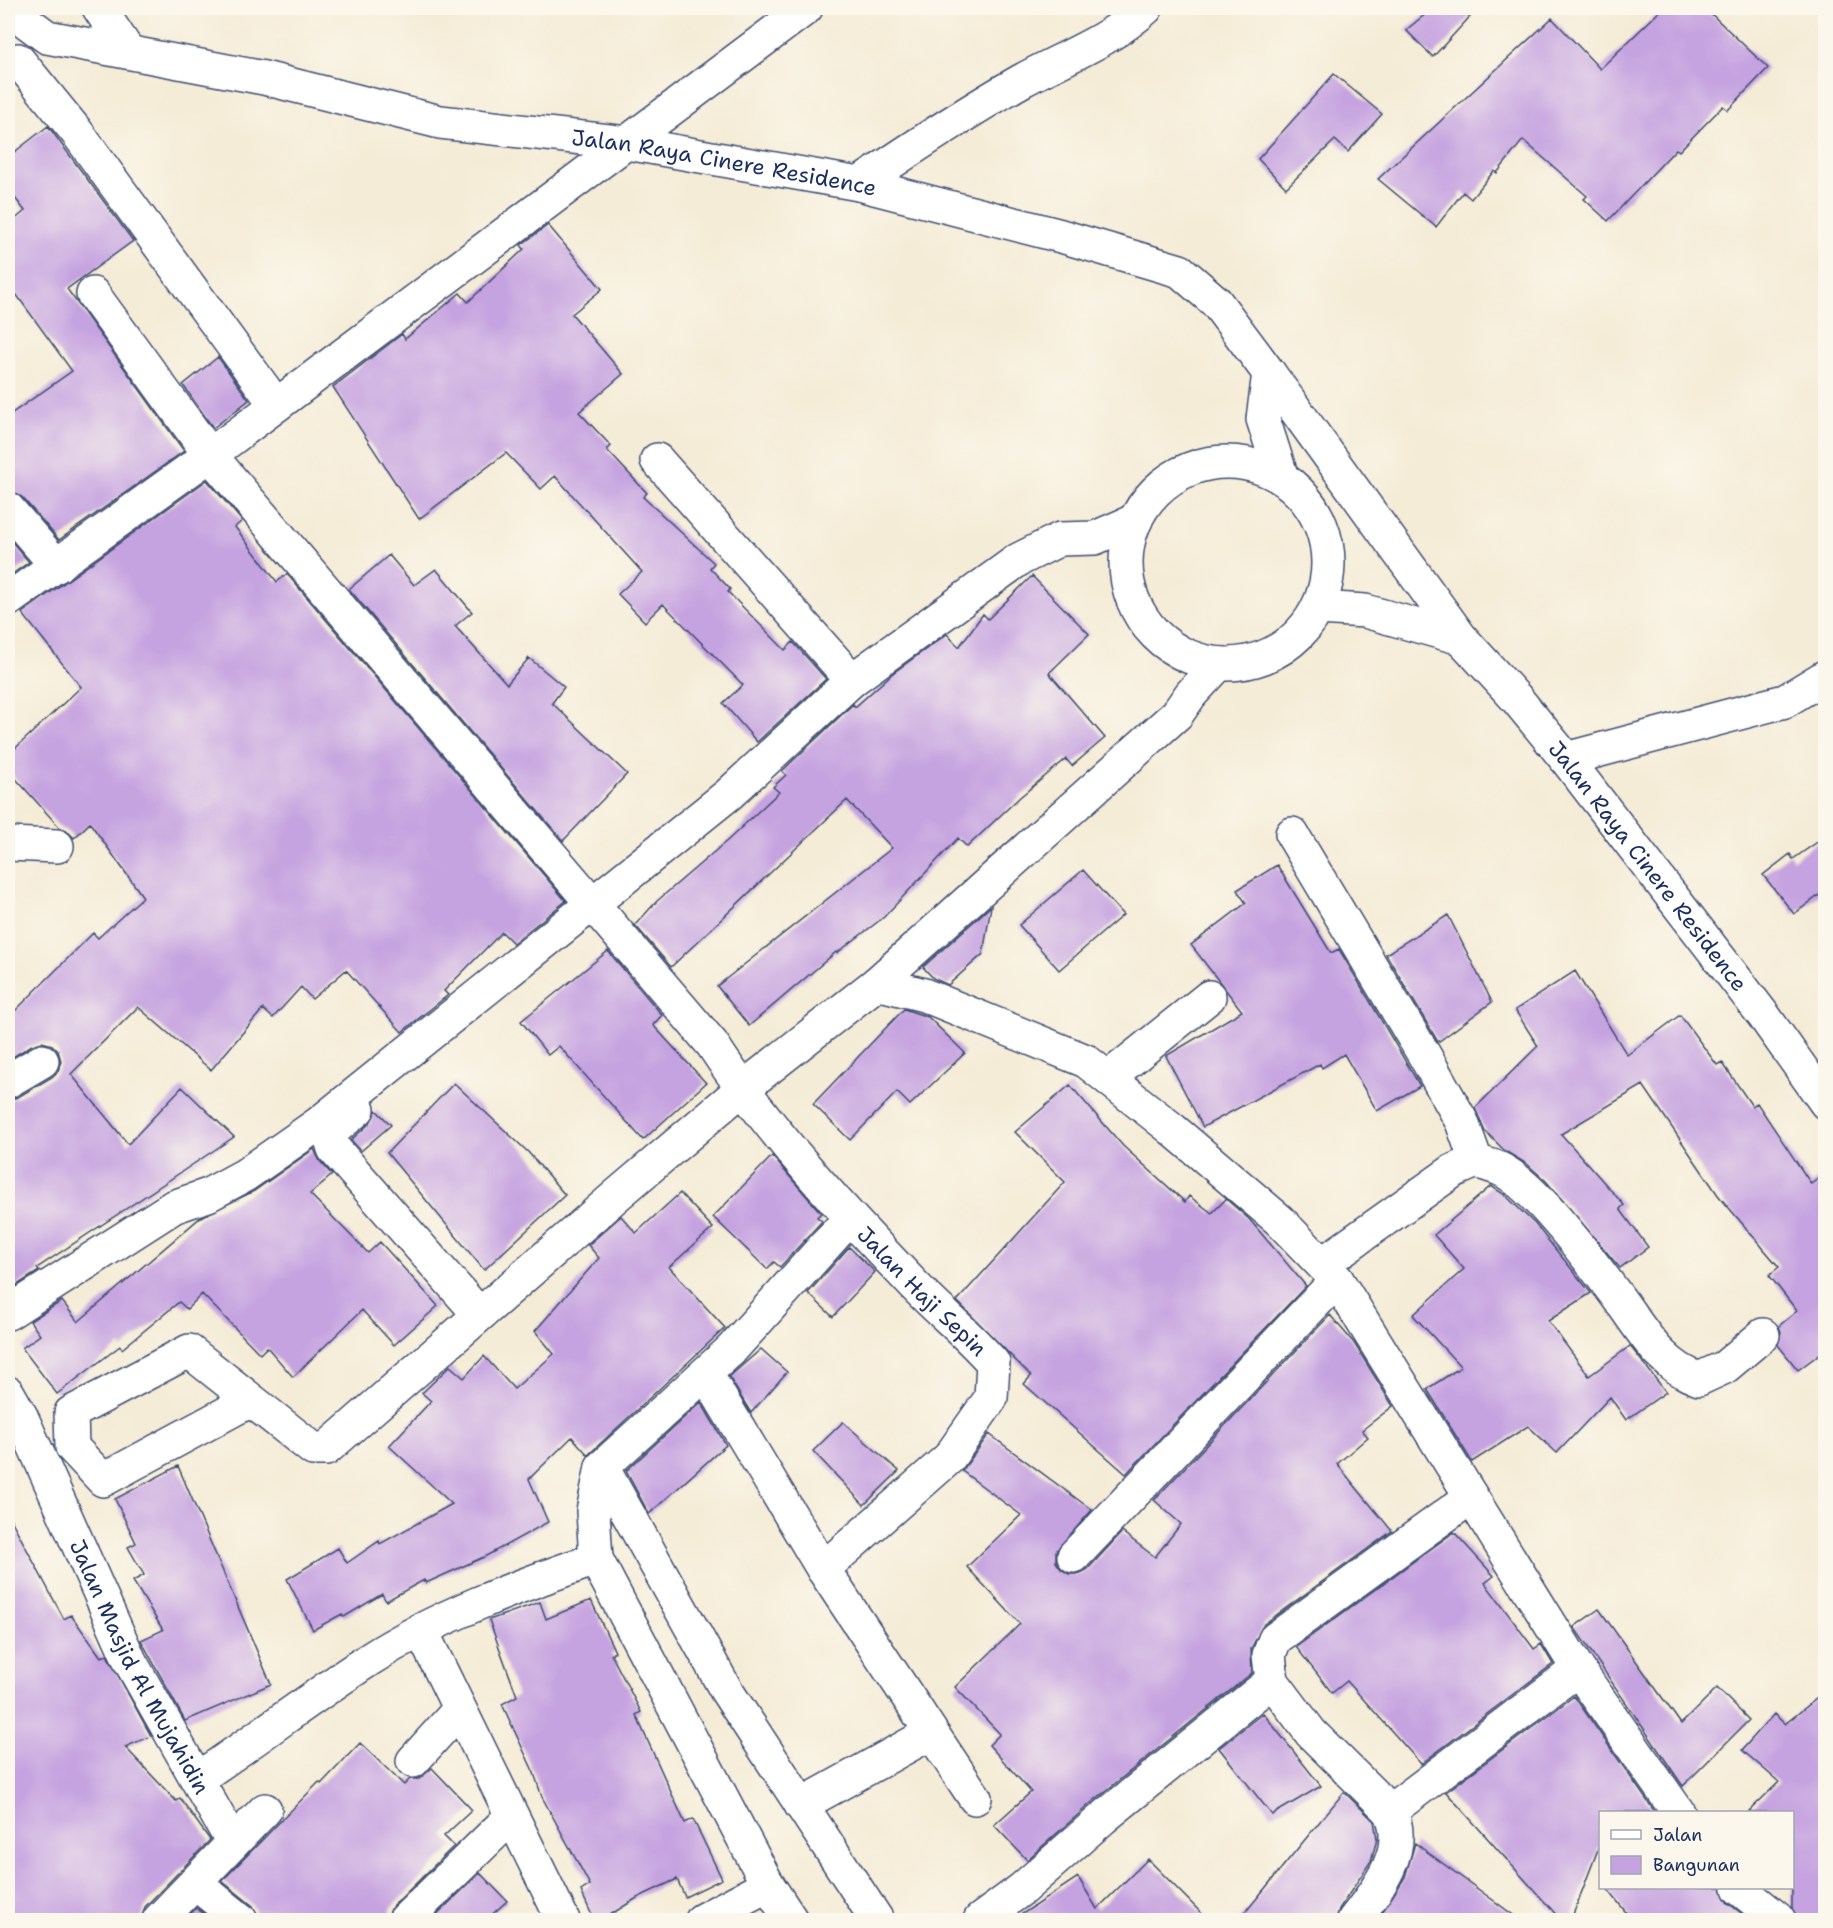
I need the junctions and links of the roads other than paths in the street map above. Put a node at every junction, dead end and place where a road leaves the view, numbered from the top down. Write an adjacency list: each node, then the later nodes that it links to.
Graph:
1 (8, 8): 5 (street, Jalan Raya Cinere Residence)
2 (99, 8): 6 (street)
3 (806, 8): 8 (street)
4 (1146, 8): 9 (street)
5 (47, 37): 6 (street, Jalan Raya Cinere Residence); 7 (street)
6 (128, 51): 8 (street, Jalan Raya Cinere Residence)
7 (13, 65): 12 (street)
8 (627, 143): 9 (street, Jalan Raya Cinere Residence); 12 (street)
9 (859, 184): 11 (street, Jalan Raya Cinere Residence)
10 (93, 294): 14 (street, Jalan Haji Sepin)
11 (1269, 374): 13 (street); 25 (street, Jalan Raya Cinere Residence)
12 (276, 405): 14 (street)
13 (1263, 419): 16 (street); 17 (street)
14 (210, 455): 21 (street); 33 (street, Jalan Haji Sepin)
15 (657, 460): 28 (street)
16 (1225, 463): 17 (street); 19 (street)
17 (1282, 478): 23 (street)
18 (8, 509): 21 (street)
19 (1136, 520): 20 (street); 22 (street)
20 (1095, 538): 22 (street); 28 (street)
21 (57, 566): 24 (street)
22 (1126, 567): 26 (street)
23 (1323, 596): 25 (street); 26 (street)
24 (8, 600)
25 (1461, 638): 29 (street, Jalan Raya Cinere Residence)
26 (1207, 662): 34 (street)
27 (1826, 676): 29 (street)
28 (852, 680): 33 (street)
29 (1566, 759): 40 (street, Jalan Raya Cinere Residence)
30 (1292, 834): 41 (street)
31 (8, 844): 32 (street)
32 (57, 846)
33 (597, 908): 39 (street, Jalan Haji Sepin); 44 (street); 45 (street)
34 (877, 983): 37 (street); 39 (street)
35 (1209, 998): 37 (street)
36 (42, 1061): 38 (street)
37 (1108, 1078): 43 (street)
38 (8, 1081)
39 (742, 1089): 42 (street, Jalan Haji Sepin); 45 (street)
40 (1826, 1103)
41 (1476, 1161): 43 (street); 46 (street)
42 (850, 1218): 47 (street); 54 (street, Jalan Haji Sepin)
43 (1329, 1272): 51 (street); 52 (street)
44 (8, 1312)
45 (478, 1313): 48 (street)
46 (1763, 1335)
47 (706, 1374): 50 (street); 54 (street)
48 (251, 1400): 48 (street)
49 (12, 1410): 61 (street, Jalan Masjid Al Mujahidin)
50 (602, 1467): 53 (street); 63 (street)
51 (1471, 1497): 56 (street); 57 (street)
52 (1074, 1556)
53 (596, 1559): 55 (street); 70 (street)
54 (823, 1569): 59 (street)
55 (421, 1630): 58 (street); 61 (street)
56 (1578, 1669): 65 (street); 66 (street)
57 (1272, 1681): 65 (street); 79 (street)
58 (459, 1710): 60 (street); 67 (street)
59 (931, 1733): 62 (street); 63 (street)
60 (413, 1761)
61 (197, 1779): 68 (street, Jalan Masjid Al Mujahidin)
62 (975, 1798)
63 (801, 1805): 78 (street)
64 (265, 1810): 68 (street)
65 (1390, 1811): 80 (street)
66 (1677, 1811)
67 (510, 1816): 74 (street); 75 (street)
68 (233, 1843): 69 (street)
69 (195, 1883): 72 (street); 73 (street)
70 (768, 1885): 76 (street); 77 (street)
71 (1741, 1889): 81 (street)
72 (159, 1920)
73 (240, 1920)
74 (405, 1920)
75 (563, 1920)
76 (702, 1920)
77 (791, 1920)
78 (877, 1920)
79 (980, 1920)
80 (1354, 1920)
81 (1779, 1920)

